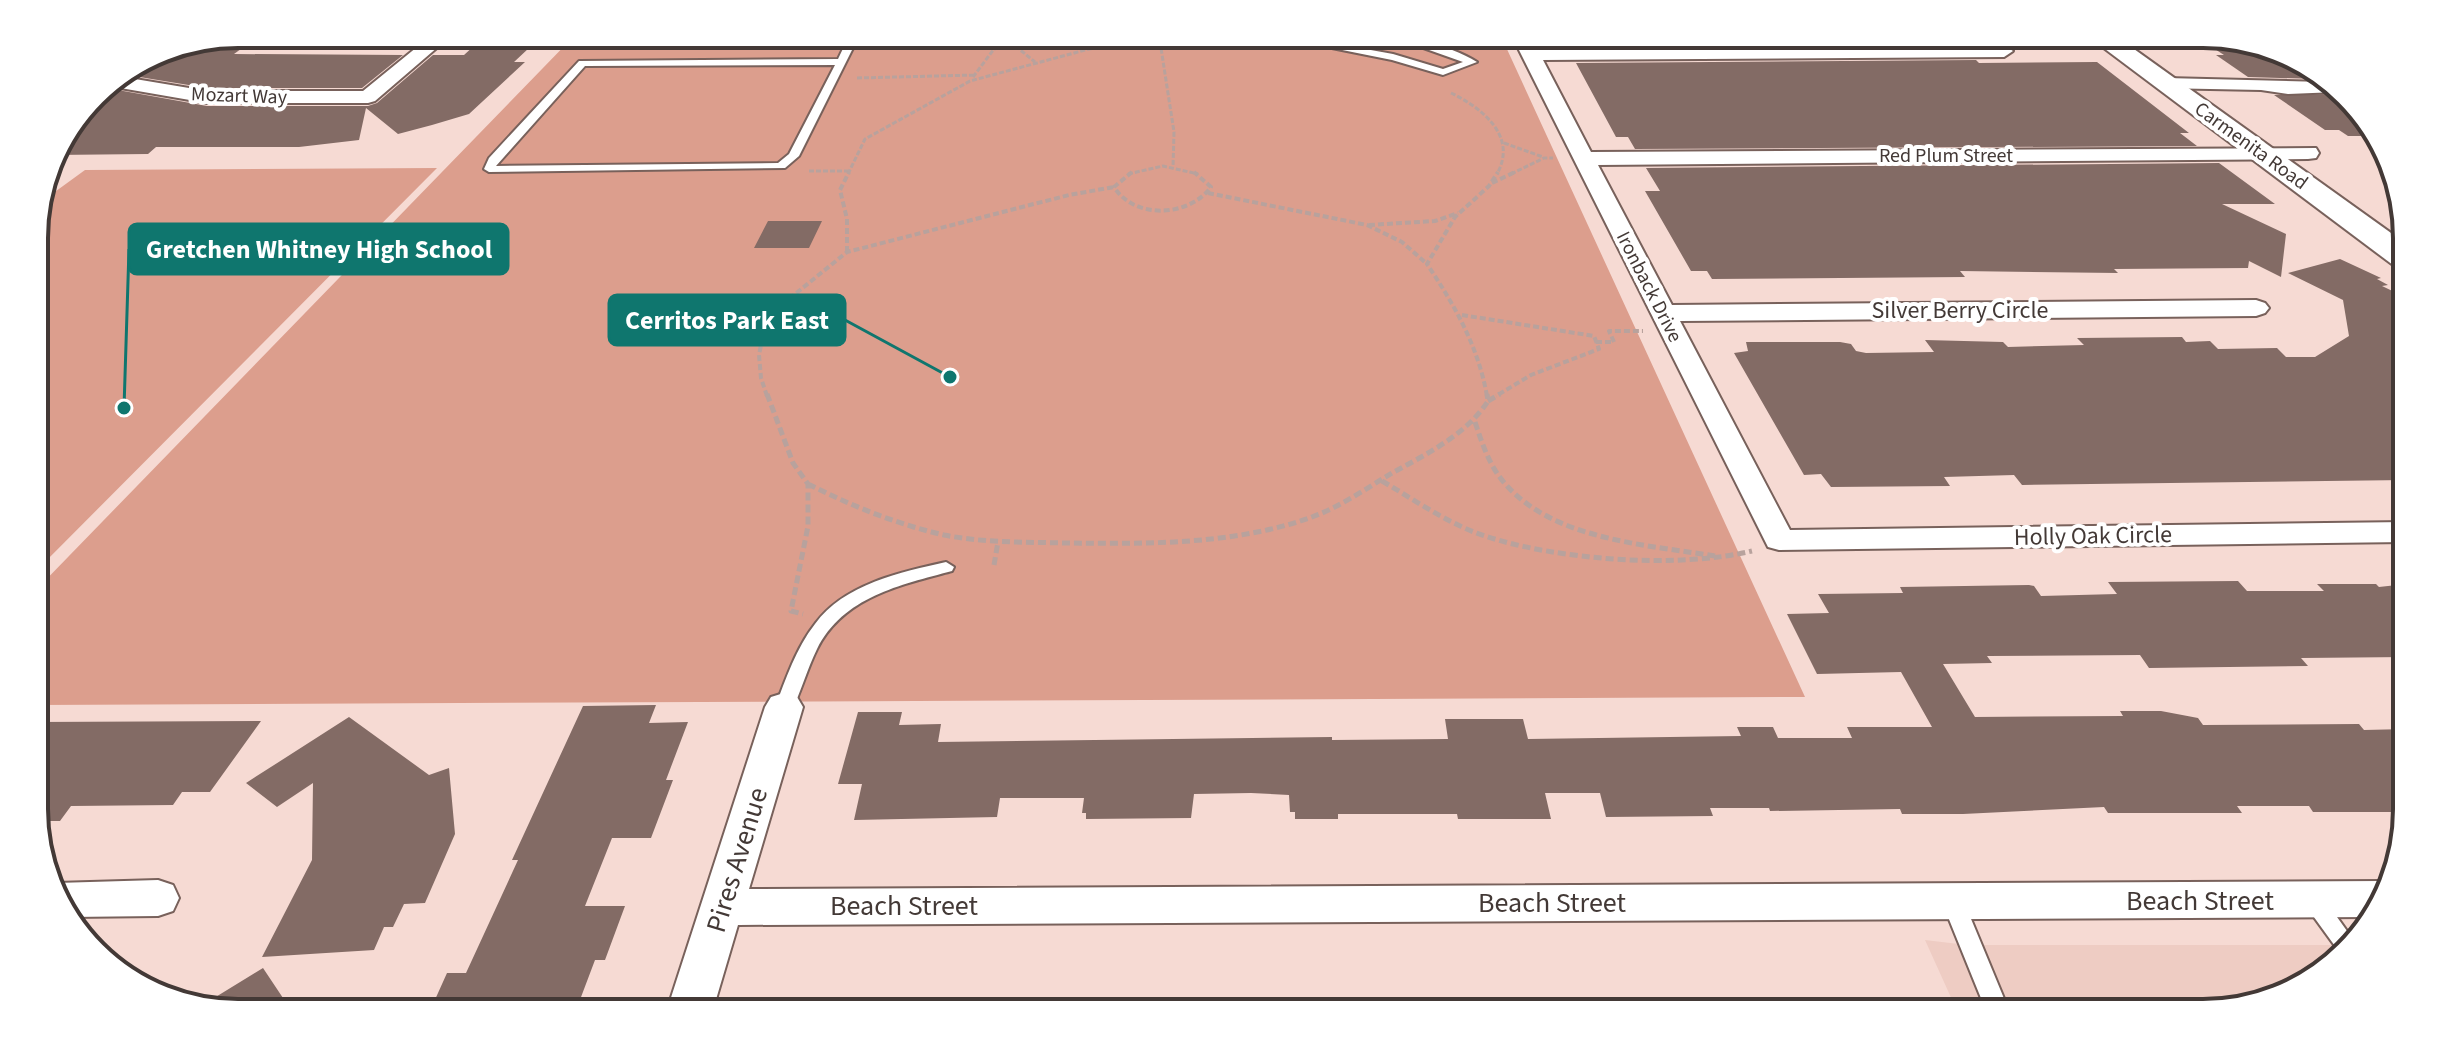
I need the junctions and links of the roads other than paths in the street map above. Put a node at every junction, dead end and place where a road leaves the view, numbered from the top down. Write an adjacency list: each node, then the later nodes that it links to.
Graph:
1 (427, 48): 11 (street, Mozart Way)
2 (848, 48): 10 (lane)
3 (1344, 48): 4 (lane)
4 (1431, 48)
5 (1527, 48): 17 (street, Ironback Drive)
6 (1799, 48): 9 (street)
7 (2116, 48): 14 (main road, Carmenita Road)
8 (2157, 48): 12 (main road, Carmenita Road)
9 (2004, 51)
10 (841, 62): 10 (lane)
11 (127, 84)
12 (2215, 88): 13 (street); 14 (street); 15 (main road, Carmenita Road)
13 (2320, 88)
14 (2172, 89): 16 (main road, Carmenita Road)
15 (2246, 110)
16 (2266, 140): 17 (street, Red Plum Street); 18 (main road, Carmenita Road); 19 (main road, Carmenita Road)
17 (1584, 159): 21 (street, Ironback Drive)
18 (2357, 187)
19 (2393, 248)
20 (2256, 308): 21 (street, Silver Berry Circle)
21 (1667, 322): 23 (street, Ironback Drive)
22 (2393, 532): 23 (street, Holly Oak Circle)
23 (1779, 540)
24 (946, 567): 25 (lane)
25 (784, 707): 31 (street, Pires Avenue)
26 (158, 898): 27 (street)
27 (70, 899)
28 (2370, 899): 29 (street, Beach Street)
29 (2313, 900): 30 (street, Beach Street); 32 (lane)
30 (1953, 902): 31 (street, Beach Street); 34 (lane)
31 (722, 907): 33 (street, Pires Avenue)
32 (2341, 939)
33 (693, 999)
34 (1993, 999)

